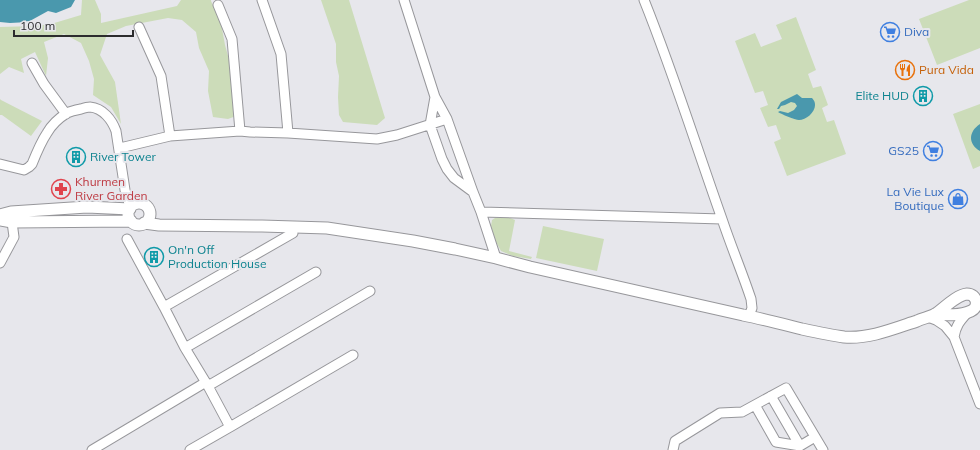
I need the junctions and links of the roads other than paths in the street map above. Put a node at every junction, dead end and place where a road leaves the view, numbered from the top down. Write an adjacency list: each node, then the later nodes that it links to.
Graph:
1 (262, 0): 12 (street)
2 (404, 0): 7 (street)
3 (644, 0): 21 (street)
4 (218, 5): 11 (street)
5 (139, 27): 13 (street)
6 (32, 63): 8 (street)
7 (435, 97): 9 (street); 10 (street)
8 (66, 114): 14 (street); 15 (street)
9 (447, 119): 10 (street); 16 (street)
10 (430, 125): 12 (street); 16 (street)
11 (240, 131): 12 (street); 13 (street)
12 (288, 133)
13 (170, 136): 14 (street)
14 (120, 148): 17 (street)
15 (0, 164)
16 (473, 192): 18 (street)
17 (132, 206): 19 (street); 20 (street); 23 (street)
18 (481, 212): 21 (street); 29 (street)
19 (150, 213): 25 (street); 26 (street)
20 (0, 215)
21 (722, 219): 38 (street)
22 (0, 220): 24 (street)
23 (131, 220): 24 (street); 25 (street)
24 (12, 222): 30 (street)
25 (144, 223): 26 (street)
26 (172, 225): 29 (street)
27 (293, 234): 36 (street)
28 (127, 239): 36 (street)
29 (496, 258): 38 (street)
30 (0, 263)
31 (316, 272): 41 (street)
32 (370, 291): 43 (street)
33 (975, 294): 34 (street); 35 (street)
34 (947, 304): 37 (street); 39 (street)
35 (975, 306): 39 (street); 40 (street)
36 (164, 307): 41 (street)
37 (932, 315): 38 (street); 39 (street); 40 (street)
38 (749, 316)
39 (949, 316)
40 (954, 337): 45 (street)
41 (185, 348): 43 (street)
42 (353, 355): 47 (street)
43 (207, 384): 47 (street); 50 (street)
44 (771, 396): 46 (street); 48 (street); 49 (street)
45 (980, 404)
46 (755, 405): 49 (street); 52 (street)
47 (230, 427): 51 (street)
48 (815, 437): 49 (street); 53 (street)
49 (800, 446)
50 (92, 450)
51 (190, 450)
52 (673, 450)
53 (823, 450)

